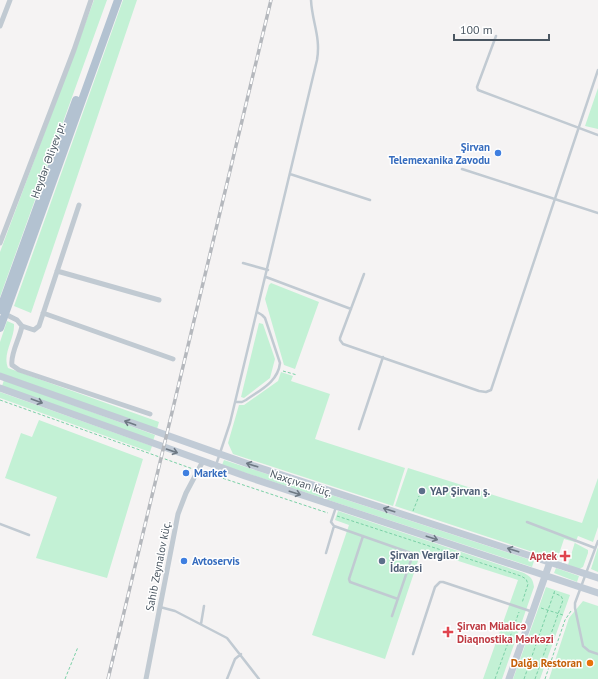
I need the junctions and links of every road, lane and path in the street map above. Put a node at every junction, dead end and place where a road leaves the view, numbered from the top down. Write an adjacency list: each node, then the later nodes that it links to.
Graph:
1 (10, 0): 6 (street)
2 (91, 0): 17 (street)
3 (112, 0): 25 (main road, Heydər Əliyev pr.)
4 (118, 0): 25 (main road, Heydər Əliyev pr.)
5 (311, 0): 12 (lane)
6 (0, 26)
7 (496, 36): 9 (lane)
8 (598, 70): 9 (lane)
9 (578, 128): 10 (lane); 13 (lane)
10 (598, 135)
11 (462, 170): 13 (lane)
12 (290, 174): 14 (lane); 19 (lane)
13 (554, 198): 16 (lane); 30 (lane)
14 (370, 200)
15 (79, 204): 20 (street)
16 (598, 213)
17 (0, 243)
18 (243, 263): 19 (lane)
19 (268, 270): 22 (lane)
20 (57, 272): 23 (street); 27 (street)
21 (364, 274): 24 (lane)
22 (266, 277): 24 (lane); 26 (lane)
23 (159, 300)
24 (351, 309): 30 (lane)
25 (3, 312): 28 (street); 29 (main road, Heydər Əliyev pr.)
26 (257, 312): 32 (lane); 37 (lane)
27 (43, 313): 28 (street); 31 (street)
28 (22, 326): 38 (street)
29 (0, 328)
30 (383, 358): 39 (lane)
31 (173, 359)
32 (278, 369): 34 (path); 37 (lane)
33 (0, 376): 40 (main road, Naxçıvan küç., one-way to 33)
34 (297, 376)
35 (0, 388): 41 (main road, Naxçıvan küç., one-way to 41)
36 (0, 400): 43 (path)
37 (235, 402): 40 (lane)
38 (150, 414)
39 (358, 429)
40 (220, 455): 42 (lane); 47 (main road, Naxçıvan küç., one-way to 40)
41 (203, 461): 42 (main road, Naxçıvan küç.); 43 (street, Sahib Zeynalov küç.)
42 (216, 466): 45 (main road, Naxçıvan küç., one-way to 45)
43 (197, 470): 46 (path); 65 (street, Sahib Zeynalov küç.)
44 (419, 496): 47 (path)
45 (336, 506): 46 (lane); 58 (main road, Naxçıvan küç., one-way to 58)
46 (334, 515): 50 (lane); 67 (path)
47 (411, 517): 56 (main road, Naxçıvan küç., one-way to 47)
48 (527, 522): 54 (lane)
49 (0, 524): 51 (lane)
50 (334, 526): 52 (lane); 55 (lane)
51 (28, 535)
52 (363, 536): 64 (lane); 64 (lane)
53 (598, 541): 54 (lane)
54 (595, 548): 57 (lane)
55 (326, 553)
56 (550, 562): 57 (main road, Naxçıvan küç.); 58 (main road)
57 (586, 574): 59 (main road, Naxçıvan küç.); 60 (lane)
58 (545, 576): 60 (main road, Naxçıvan küç.); 69 (main road)
59 (598, 578)
60 (581, 588): 63 (main road, Naxçıvan küç.); 68 (lane)
61 (555, 590): 62 (path)
62 (554, 593): 70 (path); 71 (path)
63 (598, 593)
64 (398, 599): 73 (lane)
65 (160, 606): 74 (lane); 83 (street, Sahib Zeynalov küç.)
66 (204, 606): 74 (lane)
67 (520, 608): 69 (lane); 80 (lane); 86 (path)
68 (575, 608): 81 (lane); 90 (path)
69 (536, 609): 70 (path); 87 (main road)
70 (548, 610): 71 (path); 75 (path)
71 (558, 614): 72 (path); 76 (path)
72 (563, 615)
73 (392, 616)
74 (201, 624): 79 (lane)
75 (538, 638): 76 (path); 88 (path)
76 (548, 642): 77 (path); 89 (path)
77 (553, 643)
78 (78, 647): 82 (path)
79 (241, 654): 84 (lane); 85 (lane)
80 (413, 654)
81 (598, 654)
82 (65, 679)
83 (146, 679)
84 (228, 679)
85 (259, 679)
86 (495, 679)
87 (509, 679)
88 (524, 679)
89 (536, 679)
90 (545, 679)

